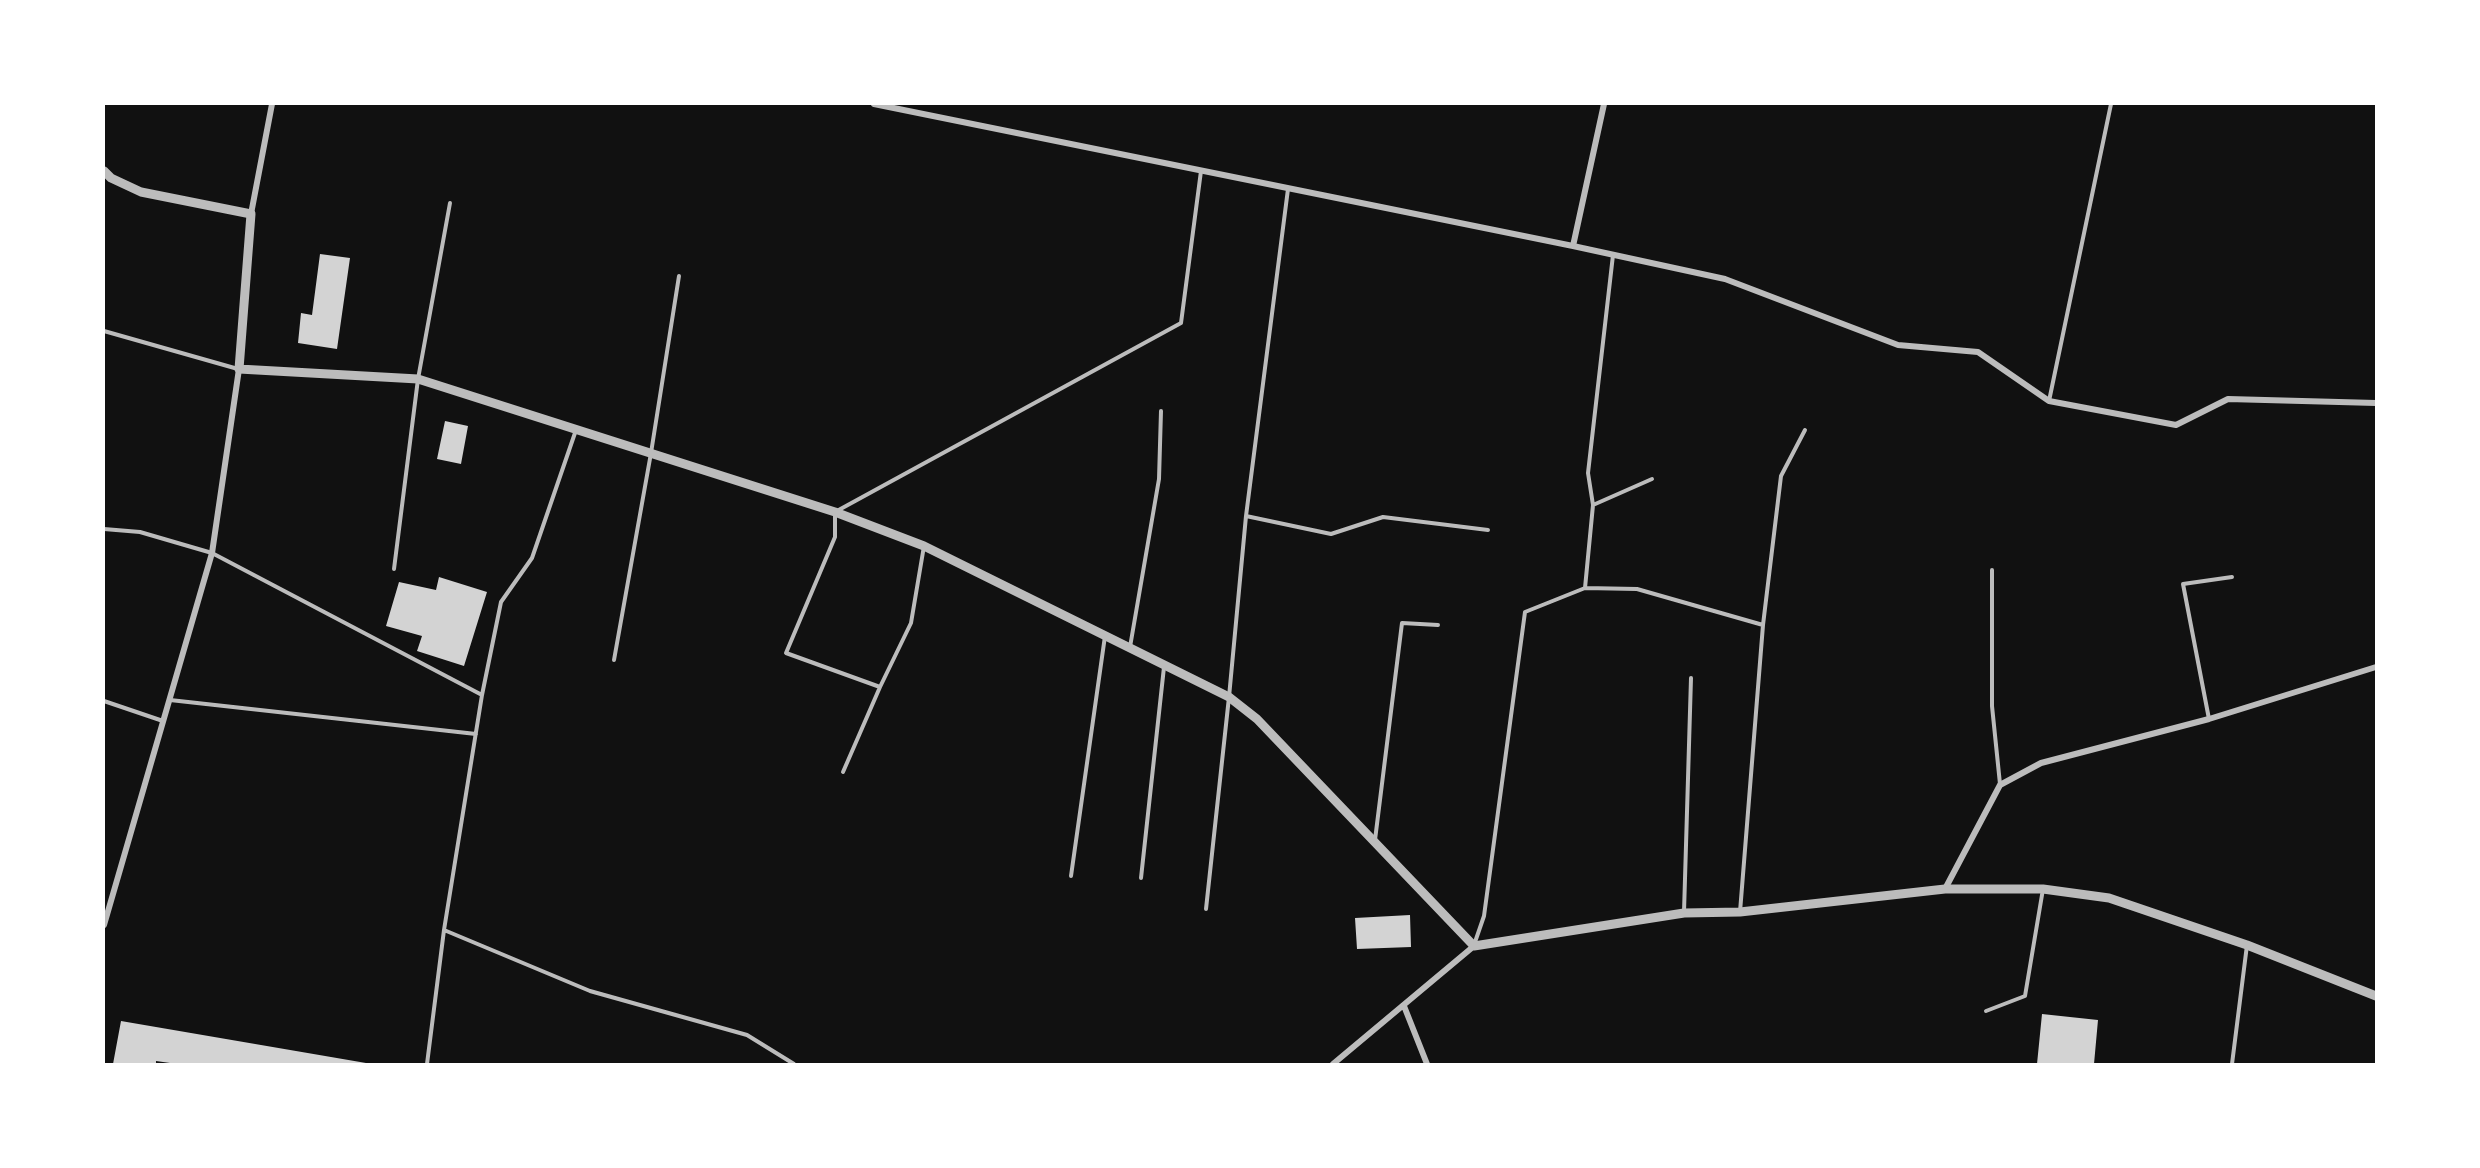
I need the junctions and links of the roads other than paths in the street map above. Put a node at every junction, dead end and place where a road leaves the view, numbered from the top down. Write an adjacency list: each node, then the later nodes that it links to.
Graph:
1 (272, 104): 9 (street)
2 (874, 104): 6 (street)
3 (1604, 104): 10 (street)
4 (2110, 104): 16 (lane)
5 (104, 171): 9 (street)
6 (1200, 171): 7 (street); 24 (lane)
7 (1288, 189): 10 (street); 25 (lane)
8 (450, 202): 15 (lane)
9 (252, 214): 14 (street)
10 (1573, 246): 11 (street)
11 (1613, 255): 16 (street); 23 (lane)
12 (679, 276): 21 (lane)
13 (104, 331): 14 (lane)
14 (239, 369): 15 (street); 29 (street)
15 (418, 379): 19 (street); 30 (lane)
16 (2049, 401): 17 (street)
17 (2376, 403)
18 (1161, 411): 37 (lane)
19 (576, 430): 21 (street); 43 (lane)
20 (1805, 430): 35 (lane)
21 (651, 453): 24 (street); 38 (lane)
22 (1652, 480): 23 (lane)
23 (1593, 505): 33 (lane)
24 (835, 512): 28 (street); 42 (lane)
25 (1246, 516): 27 (lane); 44 (lane)
26 (104, 529): 29 (lane)
27 (1488, 530)
28 (924, 546): 36 (street); 42 (lane)
29 (212, 553): 43 (lane); 45 (street)
30 (394, 569)
31 (1992, 570): 51 (lane)
32 (2232, 577): 47 (lane)
33 (1585, 588): 35 (lane); 63 (lane)
34 (1438, 625): 52 (lane)
35 (1763, 626): 58 (lane)
36 (1105, 636): 37 (street); 53 (lane)
37 (1130, 648): 39 (street)
38 (614, 660)
39 (1164, 665): 44 (street); 54 (lane)
40 (2376, 667): 47 (street)
41 (1691, 678): 59 (lane)
42 (880, 687): 50 (lane)
43 (482, 696): 49 (lane)
44 (1229, 697): 52 (street); 57 (lane)
45 (170, 699): 48 (street); 49 (lane)
46 (104, 701): 48 (lane)
47 (2209, 718): 51 (street)
48 (163, 721): 60 (street)
49 (476, 734): 61 (lane)
50 (843, 772)
51 (2000, 785): 55 (street)
52 (1375, 841): 63 (street)
53 (1071, 876)
54 (1141, 878)
55 (1945, 889): 56 (street); 58 (street)
56 (2043, 889): 62 (street); 66 (lane)
57 (1206, 909)
58 (1740, 912): 59 (street)
59 (1684, 913): 63 (street)
60 (104, 925)
61 (444, 930): 67 (lane); 68 (lane)
62 (2247, 945): 64 (street); 71 (lane)
63 (1474, 946): 65 (street)
64 (2376, 996)
65 (1404, 1006): 69 (street); 70 (street)
66 (1986, 1011)
67 (427, 1065)
68 (794, 1065)
69 (1333, 1065)
70 (1427, 1065)
71 (2232, 1065)

